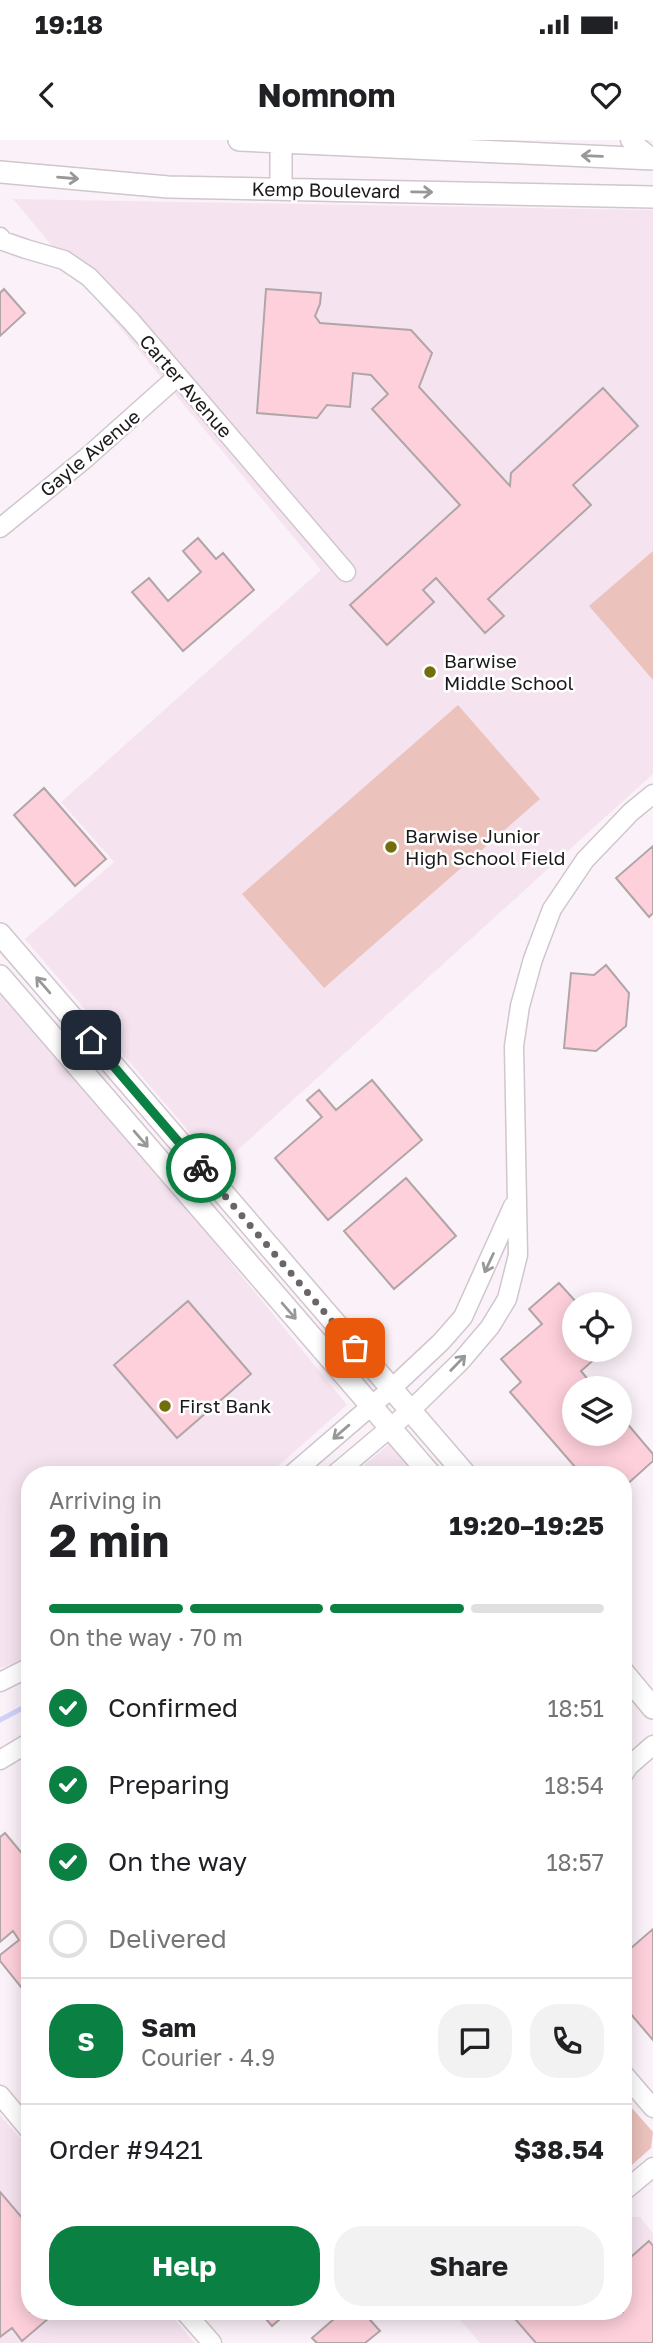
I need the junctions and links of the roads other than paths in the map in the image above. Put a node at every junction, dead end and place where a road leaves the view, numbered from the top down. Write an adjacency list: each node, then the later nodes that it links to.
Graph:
1 (239, 140): 3 (main road)
2 (630, 140): 4 (street)
3 (281, 142): 4 (main road, one-way to 3); 6 (main road)
4 (653, 159)
5 (0, 172): 6 (main road, Kemp Boulevard, one-way to 6)
6 (281, 189): 7 (main road, Kemp Boulevard, one-way to 7)
7 (653, 197)
8 (0, 237): 9 (street, Carter Avenue)
9 (178, 376): 10 (street, Gayle Avenue); 11 (street, Carter Avenue)
10 (0, 528)
11 (346, 572)
12 (653, 793): 17 (street)
13 (0, 934): 15 (main road, one-way to 13)
14 (0, 976): 16 (main road)
15 (139, 1096): 16 (main road); 18 (main road)
16 (120, 1114): 19 (main road, one-way to 19)
17 (516, 1200): 18 (street, one-way to 18); 20 (street, one-way to 17)
18 (391, 1390): 19 (street); 20 (main road)
19 (372, 1406): 21 (main road); 22 (street, one-way to 22)
20 (410, 1410): 21 (street); 25 (main road)
21 (390, 1427): 23 (street); 24 (main road)
22 (302, 1466)
23 (344, 1466)
24 (423, 1466)
25 (458, 1466)
26 (21, 1672): 27 (street)
27 (0, 1682)
28 (632, 1684): 29 (main road)
29 (653, 1708)
30 (653, 1745): 33 (street)
31 (21, 1747): 32 (street)
32 (0, 1760)
33 (632, 1763)
34 (632, 2084): 36 (street)
35 (0, 2095): 37 (street)
36 (653, 2108)
37 (21, 2120)
38 (653, 2167): 39 (street)
39 (632, 2184)
40 (192, 2320): 41 (street)
41 (212, 2343)

